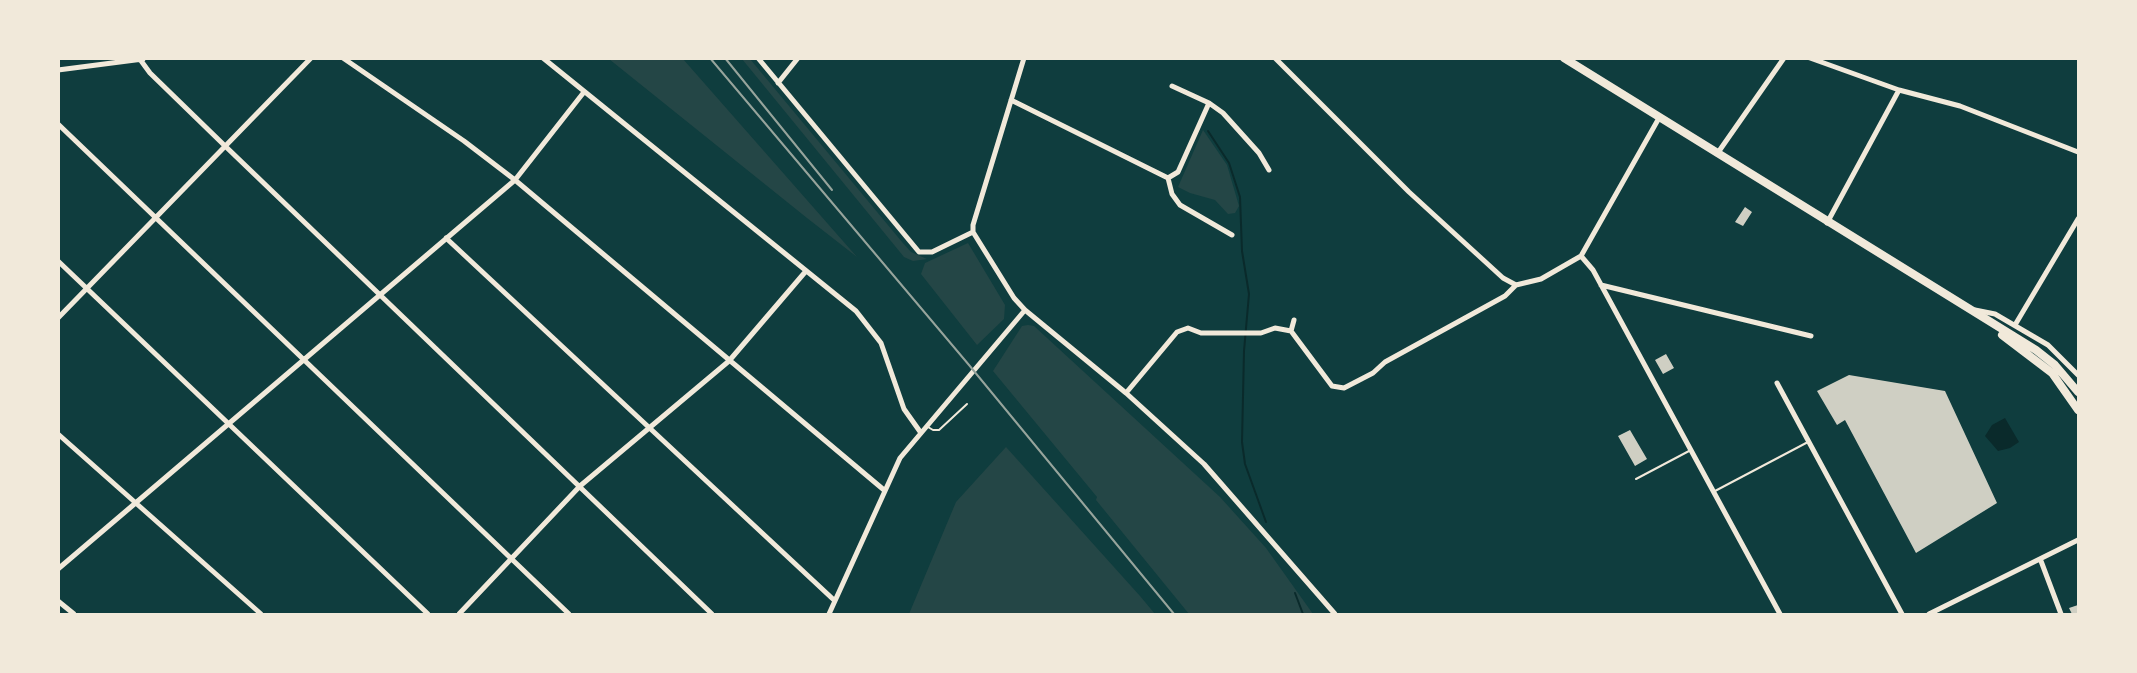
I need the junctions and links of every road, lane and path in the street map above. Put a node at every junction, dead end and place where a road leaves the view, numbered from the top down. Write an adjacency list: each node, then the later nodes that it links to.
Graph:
1 (311, 58): 21 (street)
2 (343, 58): 26 (street)
3 (543, 58): 16 (street)
4 (758, 58): 13 (street)
5 (798, 58): 13 (street)
6 (1024, 58): 17 (street)
7 (1275, 58): 36 (street)
8 (1564, 58): 19 (main road)
9 (1784, 58): 23 (street)
10 (1810, 58): 15 (street)
11 (141, 59): 12 (street); 21 (street)
12 (58, 70)
13 (778, 82): 30 (street)
14 (1172, 86): 18 (street)
15 (1899, 90): 22 (street); 29 (street)
16 (584, 92): 26 (street); 35 (street)
17 (1011, 100): 25 (street); 30 (street)
18 (1209, 103): 24 (street); 25 (street)
19 (1659, 118): 23 (main road); 33 (street)
20 (58, 124): 27 (street)
21 (226, 147): 27 (street); 39 (street)
22 (2079, 152)
23 (1717, 154): 29 (main road)
24 (1269, 170)
25 (1168, 178): 31 (street)
26 (515, 180): 32 (street); 48 (street)
27 (156, 219): 38 (street); 47 (street)
28 (2079, 219): 44 (street)
29 (1827, 223): 40 (main road)
30 (973, 232): 41 (street)
31 (1232, 235)
32 (446, 238): 39 (street); 57 (street)
33 (1581, 256): 36 (street); 37 (street)
34 (58, 261): 38 (street)
35 (806, 271): 48 (street); 58 (street)
36 (1516, 285): 45 (street)
37 (1601, 285): 46 (street); 61 (street)
38 (86, 289): 42 (street); 55 (street)
39 (379, 295): 47 (street); 63 (street)
40 (1969, 309): 44 (street); 51 (main road); 54 (main road)
41 (1025, 310): 52 (street); 56 (street)
42 (58, 318)
43 (1294, 320): 45 (street)
44 (2015, 325): 49 (street)
45 (1292, 331): 52 (street)
46 (1811, 336)
47 (302, 359): 55 (street); 68 (street)
48 (729, 361): 57 (street); 64 (street)
49 (2079, 375)
50 (1777, 383): 60 (street)
51 (2079, 392)
52 (1126, 393): 80 (street)
53 (968, 404): 56 (lane)
54 (2079, 410)
55 (227, 424): 66 (street); 75 (street)
56 (927, 426): 58 (street)
57 (648, 428): 63 (street); 72 (street)
58 (921, 433): 64 (street)
59 (58, 434): 66 (street)
60 (1809, 441): 65 (lane); 82 (street)
61 (1690, 451): 62 (lane); 65 (street)
62 (1636, 479)
63 (580, 486): 68 (street); 78 (street)
64 (884, 490): 72 (street)
65 (1713, 493): 81 (street)
66 (136, 505): 70 (street); 74 (street)
67 (2079, 540): 69 (street)
68 (511, 559): 76 (street); 77 (street)
69 (2041, 561): 83 (street); 84 (street)
70 (58, 569)
71 (58, 601): 73 (street)
72 (835, 601): 79 (street)
73 (74, 615)
74 (261, 615)
75 (428, 615)
76 (459, 615)
77 (569, 615)
78 (712, 615)
79 (829, 615)
80 (1335, 615)
81 (1780, 615)
82 (1902, 615)
83 (1929, 615)
84 (2061, 615)

